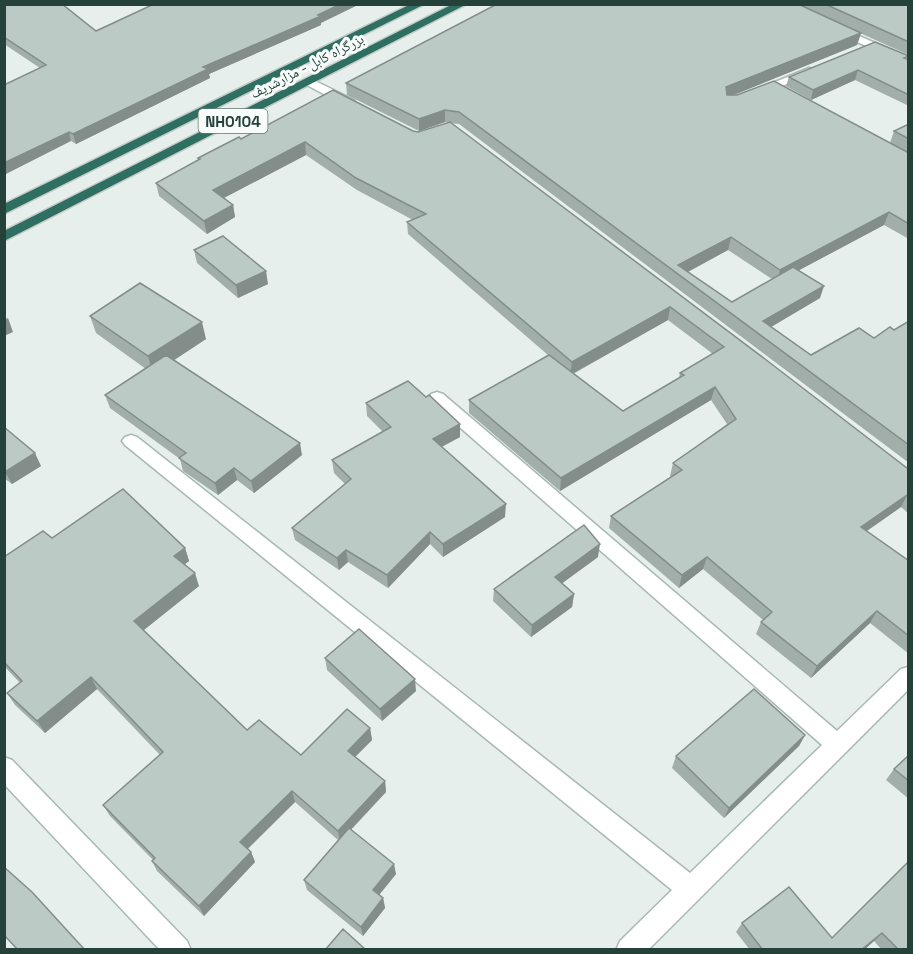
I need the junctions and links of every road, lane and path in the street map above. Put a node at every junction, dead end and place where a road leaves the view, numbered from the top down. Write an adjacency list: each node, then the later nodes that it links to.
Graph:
1 (420, 4): 9 (highway, بزرگراه کابل - مزارشریف / NH0104)
2 (462, 4): 6 (highway, بزرگراه کابل - مزارشریف / NH0104)
3 (832, 27): 4 (street)
4 (909, 61)
5 (817, 68): 7 (street)
6 (309, 82): 8 (street); 10 (highway, بزرگراه کابل - مزارشریف / NH0104)
7 (741, 98)
8 (362, 109)
9 (4, 210)
10 (4, 237)
11 (437, 398): 14 (street)
12 (131, 441): 16 (street)
13 (909, 676): 14 (street)
14 (838, 745): 16 (street)
15 (4, 767): 17 (street)
16 (691, 890): 18 (street)
17 (178, 950)
18 (629, 950)

